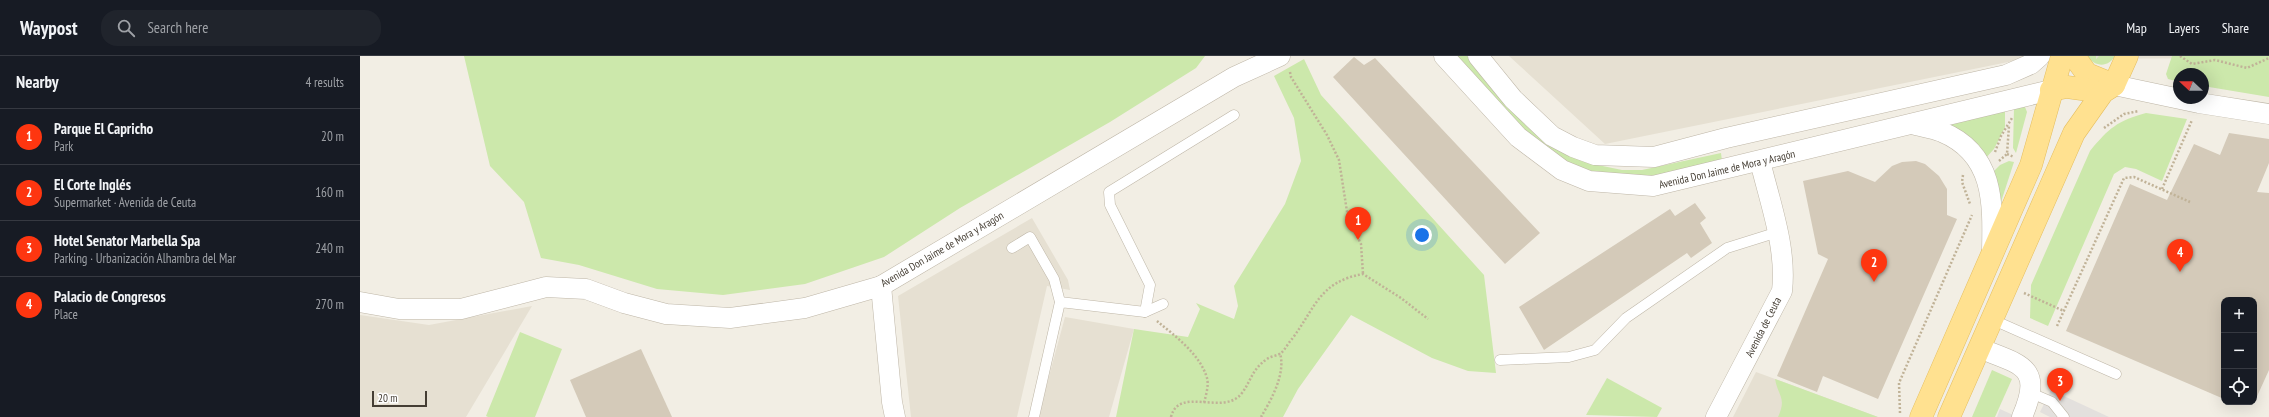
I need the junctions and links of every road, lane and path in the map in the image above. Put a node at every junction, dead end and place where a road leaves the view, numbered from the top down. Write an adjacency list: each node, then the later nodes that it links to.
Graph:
1 (1249, 56): 11 (street, Avenida Don Jaime de Mora y Aragón)
2 (1444, 56): 21 (street, Avenida Don Jaime de Mora y Aragón)
3 (1478, 56): 4 (street)
4 (2040, 56)
5 (2062, 56): 13 (main road)
6 (2074, 56): 12 (main road)
7 (2180, 56): 9 (path)
8 (2126, 57): 12 (main road)
9 (2269, 58)
10 (1285, 63): 11 (street, Avenida Don Jaime de Mora y Aragón); 28 (path)
11 (1234, 77): 29 (street, Avenida Don Jaime de Mora y Aragón)
12 (2103, 85): 13 (main road); 14 (street); 37 (main road)
13 (2051, 90): 19 (street, Avenida Don Jaime de Mora y Aragón); 27 (main road)
14 (2173, 98)
15 (2199, 104): 23 (path)
16 (2205, 104): 17 (street)
17 (2269, 114)
18 (1234, 116): 35 (lane)
19 (1912, 124): 21 (street, Avenida Don Jaime de Mora y Aragón); 22 (street)
20 (2007, 154): 22 (path)
21 (1760, 162): 25 (street, Avenida de Ceuta)
22 (1980, 164): 27 (street); 50 (path)
23 (2162, 189): 24 (path); 34 (path)
24 (2190, 202)
25 (1778, 232): 41 (lane); 49 (street, Avenida de Ceuta)
26 (1012, 248): 32 (lane)
27 (1992, 255): 51 (main road)
28 (1363, 274): 36 (path); 40 (path)
29 (881, 286): 31 (street, Avenida Don Jaime de Mora y Aragón); 45 (street)
30 (2020, 300): 34 (path)
31 (360, 302)
32 (1060, 302): 35 (lane); 46 (lane)
33 (1163, 304): 35 (lane)
34 (2064, 311): 38 (path)
35 (1145, 312): 44 (path)
36 (1428, 319)
37 (1991, 320): 39 (main road); 42 (lane)
38 (2057, 326)
39 (1979, 348): 43 (street); 52 (main road)
40 (1280, 353): 44 (path); 48 (path)
41 (1500, 360)
42 (2116, 374)
43 (2031, 393): 53 (street); 54 (lane)
44 (1204, 403): 47 (path)
45 (895, 417)
46 (1034, 417)
47 (1171, 417)
48 (1261, 417)
49 (1716, 417)
50 (1901, 417)
51 (1921, 417)
52 (1949, 417)
53 (2022, 417)
54 (2064, 417)

